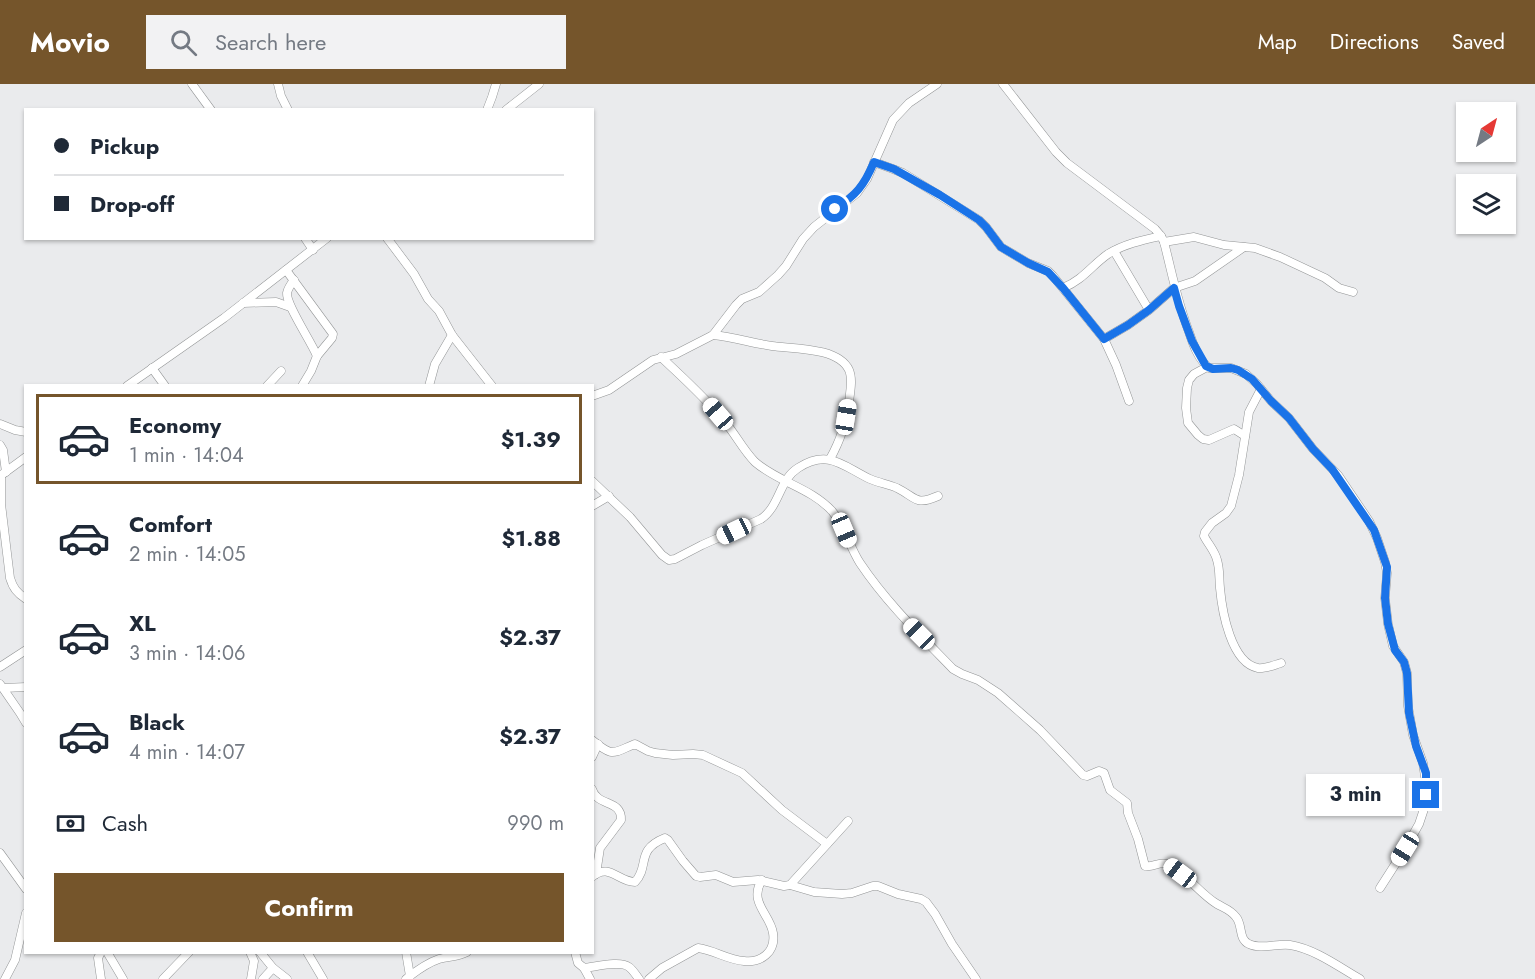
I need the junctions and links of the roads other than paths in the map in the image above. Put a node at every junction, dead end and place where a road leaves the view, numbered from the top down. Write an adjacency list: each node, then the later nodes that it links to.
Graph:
1 (192, 84): 7 (street)
2 (278, 84): 8 (street)
3 (496, 84): 9 (street)
4 (937, 84): 11 (street)
5 (1003, 84): 12 (street)
6 (535, 85): 10 (street)
7 (210, 108)
8 (286, 108)
9 (488, 108)
10 (508, 108)
11 (874, 162): 21 (street); 28 (street)
12 (1163, 239): 16 (street); 18 (street); 22 (street)
13 (306, 240): 17 (street)
14 (324, 240): 17 (street)
15 (389, 240): 27 (street)
16 (1244, 247): 22 (street); 23 (street)
17 (313, 250): 19 (street)
18 (1114, 251): 21 (street); 26 (street)
19 (286, 270): 20 (street); 24 (street)
20 (294, 280): 25 (street); 31 (street)
21 (1063, 288): 29 (street)
22 (1174, 288): 26 (street); 34 (street)
23 (1353, 292)
24 (243, 303): 25 (street); 35 (street)
25 (290, 307): 30 (street)
26 (1149, 310): 29 (street)
27 (452, 335): 41 (street); 42 (street)
28 (713, 335): 33 (street); 51 (street)
29 (1104, 339): 45 (street)
30 (312, 345): 31 (street); 32 (street)
31 (323, 348): 32 (street)
32 (317, 356): 40 (street)
33 (661, 357): 44 (street); 53 (street)
34 (1207, 367): 43 (street); 48 (street)
35 (152, 368): 37 (street); 38 (street)
36 (281, 371): 39 (street)
37 (130, 384)
38 (164, 384)
39 (269, 384)
40 (303, 384)
41 (430, 384)
42 (490, 384)
43 (1261, 389): 48 (street); 76 (street)
44 (594, 395)
45 (1129, 401)
46 (0, 424): 47 (street)
47 (24, 432)
48 (1245, 436): 60 (street)
49 (0, 445): 52 (street)
50 (24, 458): 52 (street)
51 (830, 459): 53 (street); 56 (street)
52 (2, 474): 58 (street)
53 (785, 481): 55 (street); 102 (street)
54 (594, 483): 55 (street)
55 (609, 496): 57 (street)
56 (938, 496)
57 (594, 505)
58 (24, 598)
59 (24, 651): 61 (street)
60 (1281, 663)
61 (0, 667)
62 (2, 686): 63 (street); 64 (street)
63 (24, 687)
64 (24, 720)
65 (595, 742): 68 (street)
66 (594, 793): 70 (street)
67 (848, 821): 68 (street)
68 (827, 844): 73 (street)
69 (0, 853): 74 (street)
70 (597, 874): 71 (street)
71 (748, 880): 72 (street); 75 (street)
72 (762, 880): 73 (street); 75 (street)
73 (790, 885): 101 (street)
74 (24, 886)
75 (757, 888): 100 (street)
76 (1380, 888)
77 (24, 922): 90 (street)
78 (100, 954): 91 (street)
79 (108, 954): 92 (street)
80 (187, 954): 93 (street)
81 (251, 954): 94 (street)
82 (262, 954): 87 (street)
83 (309, 954): 97 (street)
84 (406, 954): 89 (street)
85 (463, 954): 89 (street)
86 (576, 954): 88 (street)
87 (273, 968): 95 (street); 96 (street)
88 (584, 968): 98 (street); 99 (street)
89 (408, 977)
90 (5, 979)
91 (101, 979)
92 (123, 979)
93 (163, 979)
94 (251, 979)
95 (263, 979)
96 (287, 979)
97 (323, 979)
98 (590, 979)
99 (639, 979)
100 (649, 979)
101 (976, 979)
102 (1360, 979)

